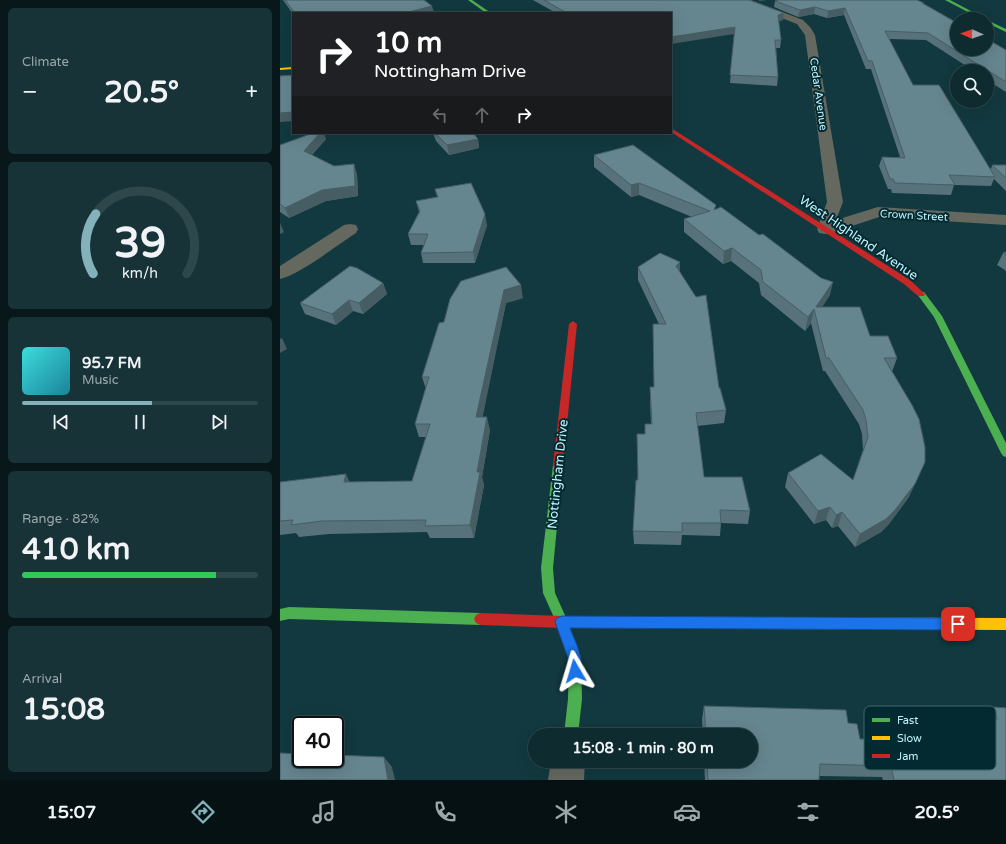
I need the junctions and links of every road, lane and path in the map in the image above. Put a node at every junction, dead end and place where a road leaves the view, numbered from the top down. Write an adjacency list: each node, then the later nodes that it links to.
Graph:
1 (470, 0): 6 (street)
2 (743, 0): 5 (street, Cedar Avenue)
3 (947, 0): 7 (street)
4 (778, 2): 5 (street)
5 (759, 6): 15 (street, Cedar Avenue)
6 (488, 12)
7 (970, 12)
8 (994, 25): 9 (street)
9 (1006, 31)
10 (292, 68): 11 (street)
11 (280, 69)
12 (672, 131): 15 (street, West Highland Avenue)
13 (1006, 220): 15 (street, Crown Street)
14 (350, 229): 16 (street)
15 (825, 229): 18 (street, West Highland Avenue)
16 (280, 274)
17 (573, 324): 20 (street, Nottingham Drive)
18 (1006, 453)
19 (280, 615): 20 (street)
20 (562, 622): 21 (street); 22 (street, Nottingham Drive)
21 (1006, 624)
22 (572, 728)
23 (567, 768): 24 (street)
24 (566, 780)

